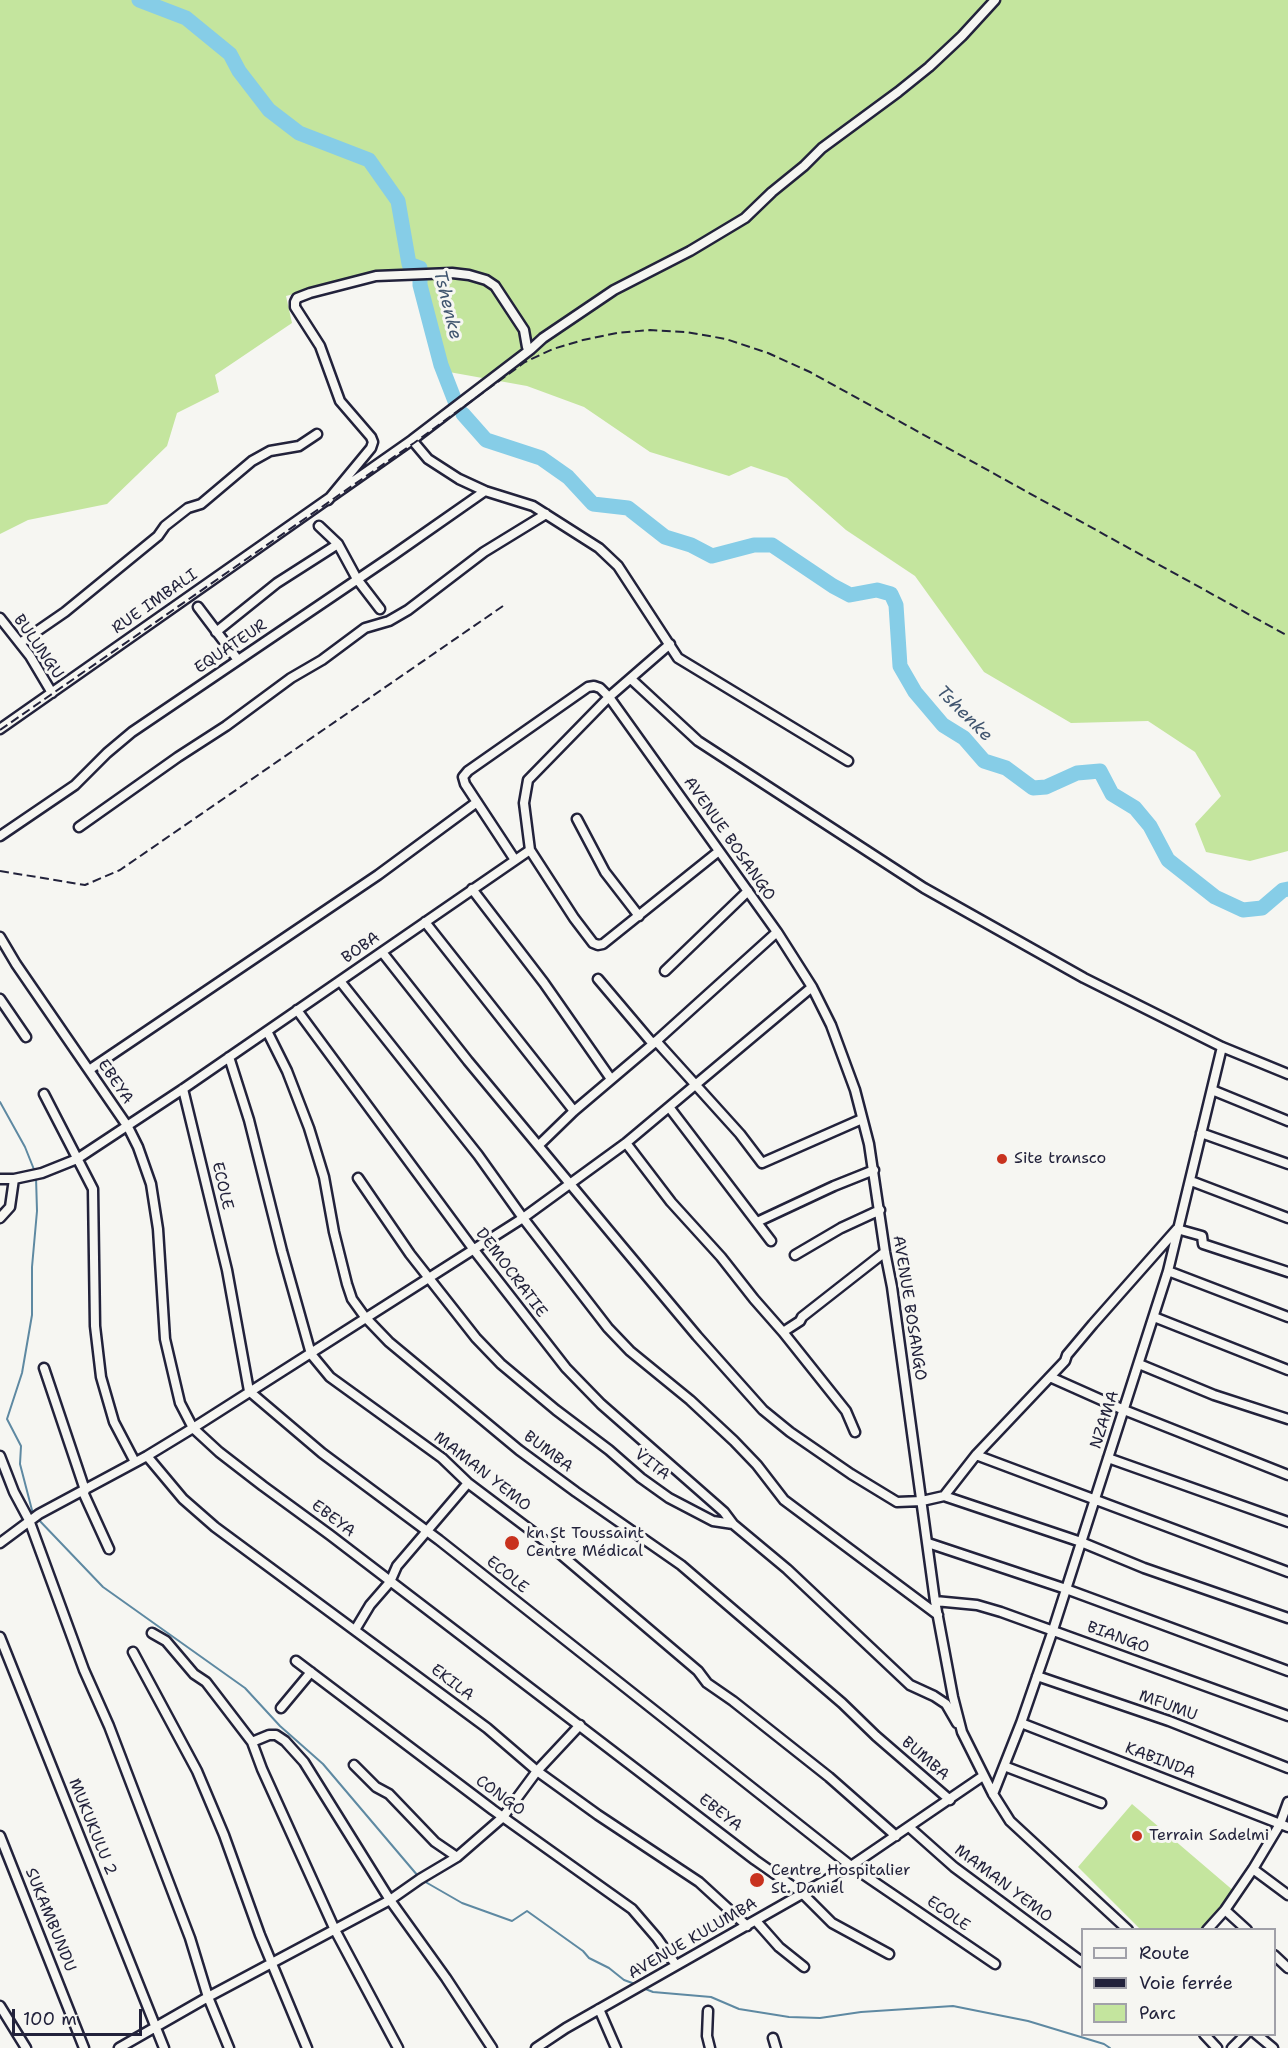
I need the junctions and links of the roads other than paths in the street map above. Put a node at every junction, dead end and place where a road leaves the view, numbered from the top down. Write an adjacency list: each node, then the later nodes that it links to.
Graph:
1 (995, 0): 2 (street)
2 (531, 349): 4 (street); 6 (street)
3 (317, 434): 15 (street)
4 (412, 440): 5 (street); 6 (street)
5 (485, 491): 7 (street); 10 (street, EQUATEUR)
6 (328, 500): 19 (street, RUE IMBALI)
7 (546, 514): 16 (street); 25 (street)
8 (319, 526): 9 (street)
9 (338, 544): 10 (street); 14 (street)
10 (357, 579): 12 (street); 17 (street, EQUATEUR)
11 (198, 607): 14 (street)
12 (380, 609)
13 (0, 618): 15 (street, BULUNGU)
14 (216, 632): 17 (street)
15 (20, 643): 19 (street, BULUNGU)
16 (670, 644): 18 (street); 22 (street)
17 (238, 660): 26 (street, EQUATEUR)
18 (631, 679): 20 (street); 46 (street)
19 (52, 693): 21 (street, RUE IMBALI)
20 (609, 697): 23 (street); 27 (street); 28 (street, AVENUE BOSANGO)
21 (0, 729)
22 (848, 761)
23 (477, 802): 29 (street); 48 (street)
24 (577, 819): 32 (street)
25 (79, 827)
26 (0, 836)
27 (530, 850): 29 (street, BOBA); 32 (street)
28 (719, 851): 31 (street, AVENUE BOSANGO); 32 (street)
29 (515, 860): 30 (street, BOBA)
30 (472, 889): 33 (street, BOBA); 50 (street)
31 (748, 891): 34 (street, AVENUE BOSANGO); 37 (street)
32 (639, 916)
33 (425, 922): 36 (street, BOBA); 56 (street)
34 (777, 932): 40 (street, AVENUE BOSANGO); 45 (street)
35 (0, 937): 48 (street, EBEYA)
36 (382, 952): 39 (street, BOBA); 62 (street)
37 (665, 971)
38 (598, 980): 45 (street)
39 (340, 981): 42 (street, BOBA); 73 (street)
40 (812, 987): 51 (street); 57 (street, AVENUE BOSANGO)
41 (0, 999): 44 (street)
42 (297, 1010): 43 (street, BOBA); 78 (street, DEMOCRATIE)
43 (267, 1031): 47 (street, BOBA); 84 (street, BUMBA)
44 (26, 1037)
45 (655, 1043): 50 (street); 51 (street)
46 (1222, 1047): 49 (street); 53 (street, NZAMA)
47 (229, 1057): 52 (street, BOBA); 88 (street, MAMAN YEMO)
48 (89, 1070): 59 (street, EBEYA)
49 (1288, 1074)
50 (611, 1079): 56 (street)
51 (696, 1085): 55 (street); 57 (street)
52 (183, 1089): 59 (street, BOBA); 93 (street, ECOLE)
53 (1212, 1090): 58 (street); 60 (street, NZAMA)
54 (44, 1094): 63 (street)
55 (669, 1107): 61 (street); 75 (street)
56 (574, 1111): 62 (street)
57 (862, 1119): 65 (street, AVENUE BOSANGO)
58 (1288, 1121)
59 (128, 1127): 63 (street, BOBA); 96 (street, EBEYA)
60 (1201, 1133): 64 (street); 69 (street, NZAMA)
61 (626, 1143): 70 (street); 87 (street)
62 (539, 1146): 70 (street)
63 (77, 1159): 68 (street, BOBA); 102 (street)
64 (1288, 1164)
65 (874, 1170): 71 (street, AVENUE BOSANGO); 75 (street)
66 (358, 1178): 83 (street, VITA)
67 (0, 1179): 68 (street, BOBA)
68 (14, 1179): 72 (street)
69 (1191, 1181): 74 (street); 76 (street, NZAMA)
70 (571, 1184): 73 (street); 108 (street)
71 (880, 1210): 79 (street, AVENUE BOSANGO); 80 (street)
72 (0, 1218)
73 (523, 1218): 78 (street); 121 (street)
74 (1288, 1218)
75 (757, 1222): 77 (street)
76 (1177, 1230): 81 (street, NZAMA); 82 (street); 92 (street)
77 (771, 1241)
78 (474, 1250): 83 (street); 111 (street, DEMOCRATIE)
79 (885, 1252): 87 (street); 108 (street, AVENUE BOSANGO)
80 (795, 1255)
81 (1168, 1271): 85 (street, NZAMA); 86 (street)
82 (1288, 1272)
83 (429, 1277): 84 (street); 111 (street, VITA)
84 (365, 1317): 88 (street); 144 (street, BUMBA)
85 (1154, 1317): 89 (street, NZAMA); 91 (street)
86 (1288, 1317)
87 (783, 1332): 97 (street)
88 (311, 1354): 93 (street); 104 (street, MAMAN YEMO)
89 (1139, 1365): 94 (street, NZAMA); 95 (street)
90 (44, 1368): 105 (street)
91 (1288, 1370)
92 (1050, 1377): 94 (street); 98 (street)
93 (249, 1391): 96 (street); 112 (street, ECOLE)
94 (1124, 1410): 101 (street, NZAMA); 103 (street)
95 (1288, 1419)
96 (193, 1428): 100 (street); 118 (street, EBEYA)
97 (855, 1432)
98 (976, 1455): 106 (street); 107 (street)
99 (0, 1456): 109 (street)
100 (147, 1456): 102 (street); 123 (street, EKILA)
101 (1108, 1458): 107 (street, NZAMA); 110 (street)
102 (135, 1462): 105 (street)
103 (1288, 1475)
104 (468, 1483): 112 (street); 151 (street, MAMAN YEMO)
105 (84, 1491): 109 (street); 116 (street)
106 (944, 1496): 108 (street); 113 (street)
107 (1095, 1500): 113 (street, NZAMA); 117 (street)
108 (922, 1501): 115 (street, AVENUE BOSANGO)
109 (29, 1520): 114 (street); 173 (street)
110 (1288, 1522)
111 (733, 1524): 136 (street, VITA)
112 (427, 1531): 118 (street); 153 (street, ECOLE)
113 (1081, 1542): 119 (street, NZAMA); 122 (street)
114 (0, 1543)
115 (928, 1543): 119 (street); 120 (street, AVENUE BOSANGO)
116 (109, 1549)
117 (1288, 1572)
118 (390, 1582): 123 (street); 135 (street, EBEYA)
119 (1066, 1589): 124 (street, NZAMA); 129 (street)
120 (935, 1601): 121 (street, AVENUE BOSANGO); 124 (street, BIANGO)
121 (938, 1616): 136 (street, AVENUE BOSANGO)
122 (1288, 1618)
123 (355, 1630): 141 (street, EKILA)
124 (1053, 1630): 131 (street, NZAMA); 133 (street, BIANGO)
125 (152, 1634): 137 (street)
126 (0, 1637): 177 (street, MUKUKULU 2)
127 (133, 1652): 168 (street)
128 (296, 1661): 130 (street, CONGO)
129 (1288, 1671)
130 (311, 1672): 132 (street); 147 (street, CONGO)
131 (1036, 1676): 134 (street, NZAMA); 140 (street, MFUMU)
132 (281, 1708)
133 (1288, 1716)
134 (1021, 1723): 139 (street, NZAMA); 148 (street, KABINDA)
135 (580, 1725): 141 (street); 155 (street, EBEYA)
136 (962, 1732): 142 (street, AVENUE BOSANGO)
137 (252, 1742): 157 (street); 164 (street)
138 (354, 1765): 152 (street)
139 (1004, 1766): 143 (street, NZAMA); 146 (street)
140 (1288, 1768)
141 (537, 1771): 147 (street); 160 (street, EKILA)
142 (983, 1776): 143 (street, AVENUE BOSANGO); 144 (street, AVENUE KULUMBA)
143 (993, 1794): 161 (street, AVENUE BOSANGO)
144 (950, 1800): 149 (street, AVENUE KULUMBA)
145 (1288, 1802): 148 (street)
146 (1101, 1803)
147 (503, 1817): 152 (street); 170 (street, CONGO)
148 (1284, 1826): 154 (street)
149 (909, 1827): 151 (street, AVENUE KULUMBA); 167 (street, MAMAN YEMO)
150 (0, 1836): 183 (street, SUKAMBUNDU)
151 (896, 1836): 153 (street, AVENUE KULUMBA)
152 (457, 1857): 157 (street)
153 (851, 1866): 155 (street, AVENUE KULUMBA); 169 (street, ECOLE)
154 (1253, 1869): 156 (street); 158 (street)
155 (802, 1893): 159 (street, AVENUE KULUMBA); 165 (street, EBEYA)
156 (1288, 1894)
157 (390, 1900): 164 (street); 189 (street)
158 (1225, 1910): 162 (street); 163 (street)
159 (756, 1921): 160 (street, AVENUE KULUMBA); 171 (street)
160 (747, 1926): 170 (street, AVENUE KULUMBA)
161 (1127, 1928)
162 (1208, 1928)
163 (1246, 1928)
164 (335, 1930): 168 (street); 188 (street)
165 (889, 1954)
166 (1276, 1956): 172 (street)
167 (1081, 1961)
168 (272, 1963): 173 (street); 187 (street)
169 (995, 1964)
170 (676, 1965): 175 (street, AVENUE KULUMBA)
171 (804, 1966)
172 (1288, 1968)
173 (208, 1997): 177 (street); 186 (street)
174 (0, 2006): 182 (street)
175 (599, 2009): 190 (street, AVENUE KULUMBA); 191 (street)
176 (708, 2012): 192 (street)
177 (156, 2027): 184 (street); 185 (street, MUKUKULU 2)
178 (1206, 2036): 194 (street)
179 (1244, 2036): 195 (street)
180 (1259, 2036): 196 (street)
181 (773, 2038): 193 (street)
182 (26, 2048)
183 (84, 2048)
184 (120, 2048)
185 (164, 2048)
186 (229, 2048)
187 (307, 2048)
188 (398, 2048)
189 (492, 2048)
190 (536, 2048)
191 (616, 2048)
192 (710, 2048)
193 (776, 2048)
194 (1217, 2048)
195 (1232, 2048)
196 (1273, 2048)

